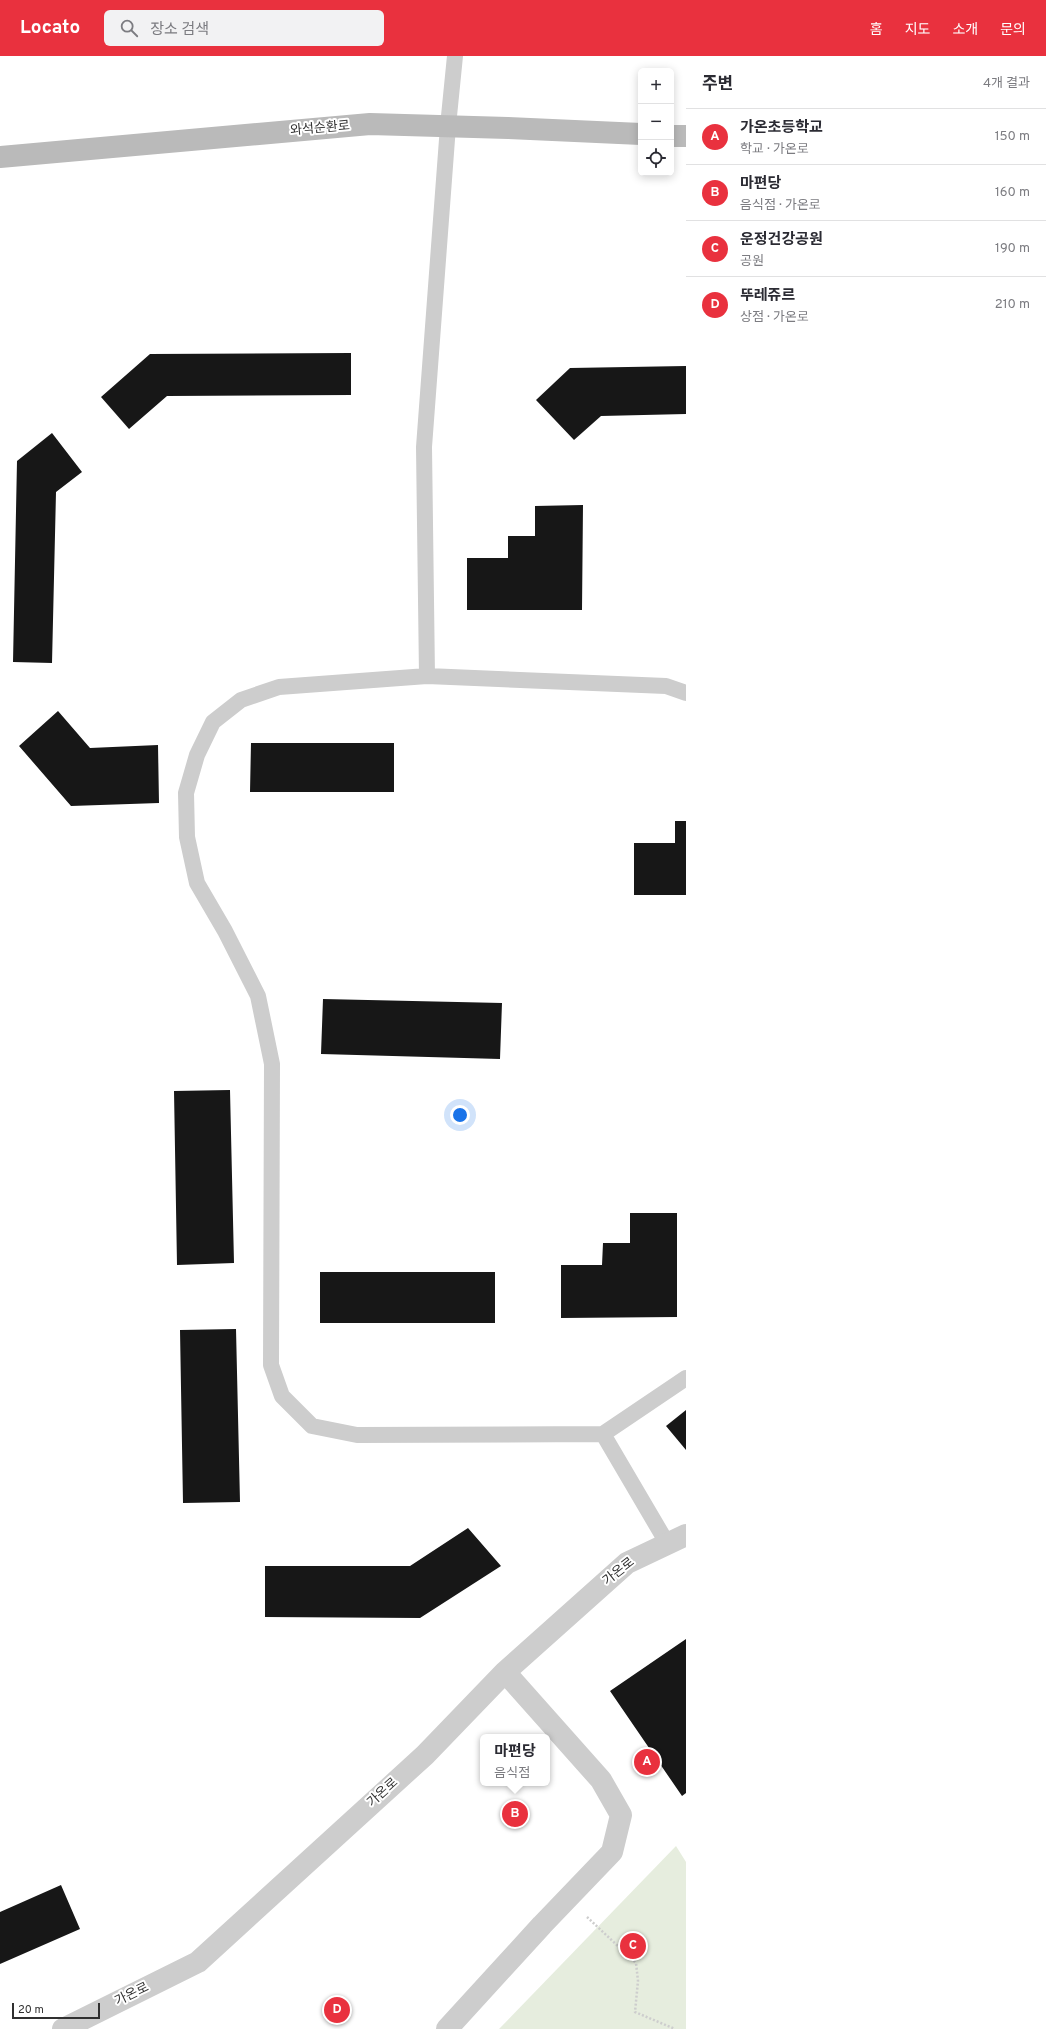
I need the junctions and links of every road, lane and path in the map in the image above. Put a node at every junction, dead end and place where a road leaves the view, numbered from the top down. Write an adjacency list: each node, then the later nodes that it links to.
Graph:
1 (455, 56): 2 (lane)
2 (448, 126): 3 (street, 와석순환로); 6 (street, 와석순환로); 7 (lane)
3 (638, 134)
4 (674, 136): 5 (street)
5 (686, 136)
6 (0, 156)
7 (427, 676): 8 (lane); 10 (lane)
8 (686, 693)
9 (686, 1378): 10 (lane)
10 (603, 1434): 11 (lane)
11 (677, 1539): 12 (street, 가온로)
12 (505, 1672): 13 (street); 14 (street, 가온로)
13 (565, 1901): 15 (street); 16 (path)
14 (63, 2029)
15 (447, 2029)
16 (675, 2029)

